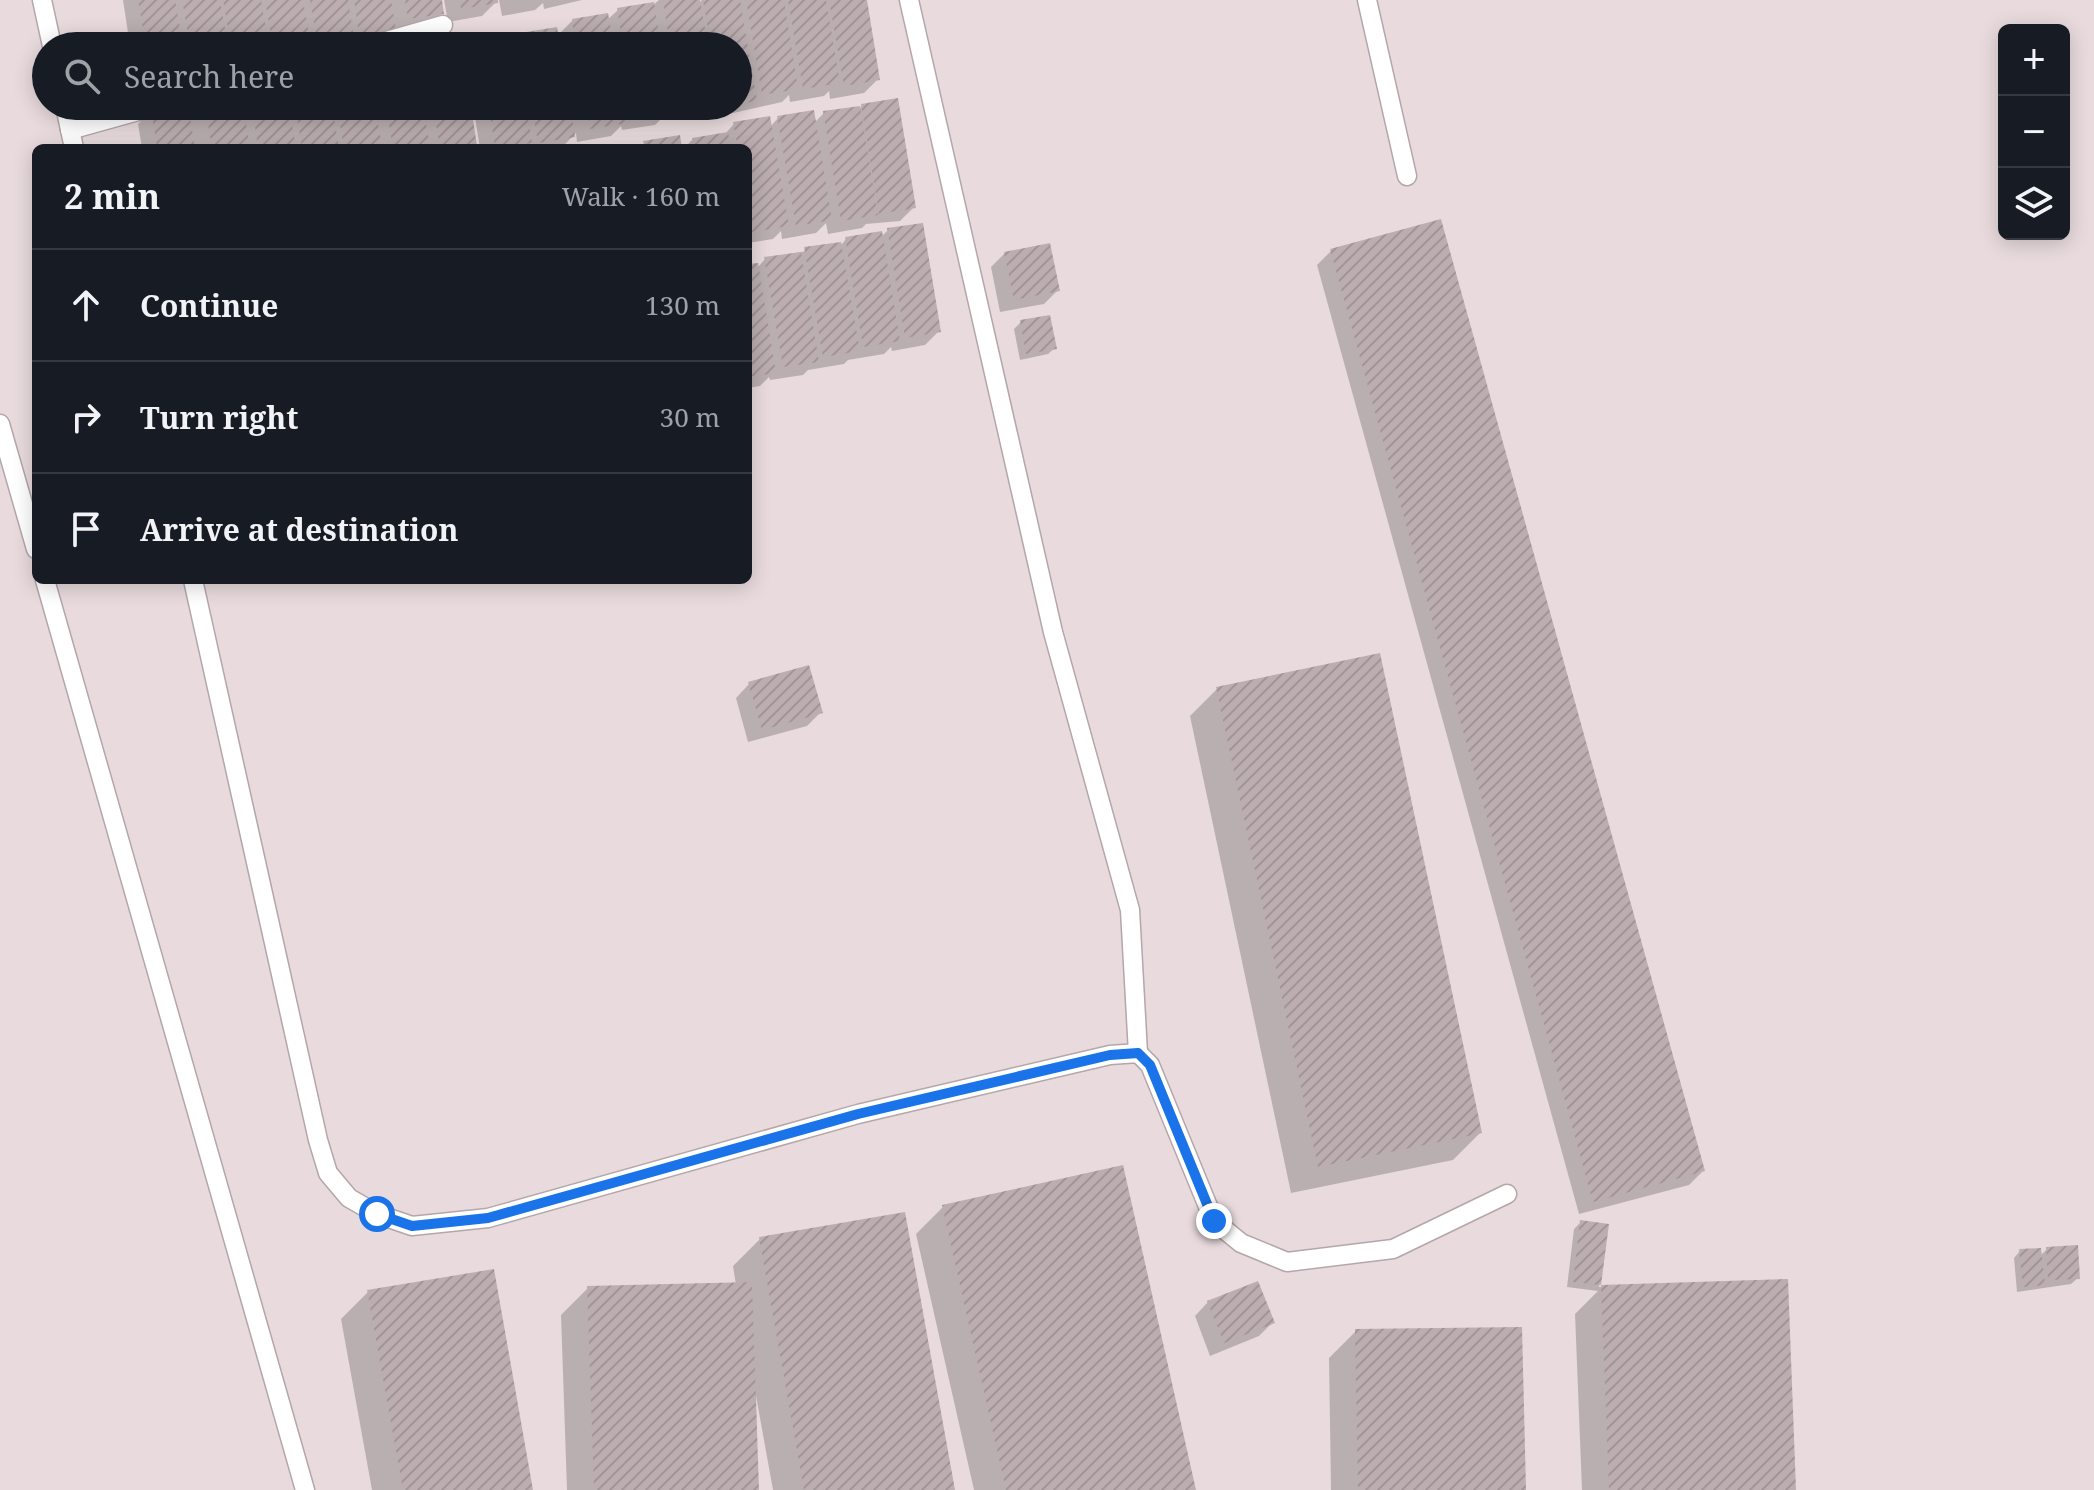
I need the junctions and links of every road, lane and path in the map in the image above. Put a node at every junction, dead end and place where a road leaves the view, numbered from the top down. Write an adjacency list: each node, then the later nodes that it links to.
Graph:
1 (42, 0): 5 (lane)
2 (909, 0): 14 (lane)
3 (1367, 0): 9 (lane)
4 (443, 25): 6 (lane)
5 (49, 32)
6 (418, 32)
7 (120, 120): 8 (lane)
8 (72, 139)
9 (1407, 176)
10 (0, 424): 11 (lane)
11 (32, 535)
12 (46, 584): 16 (lane)
13 (200, 584): 14 (lane)
14 (1138, 1053): 15 (lane)
15 (1507, 1194)
16 (305, 1490)

